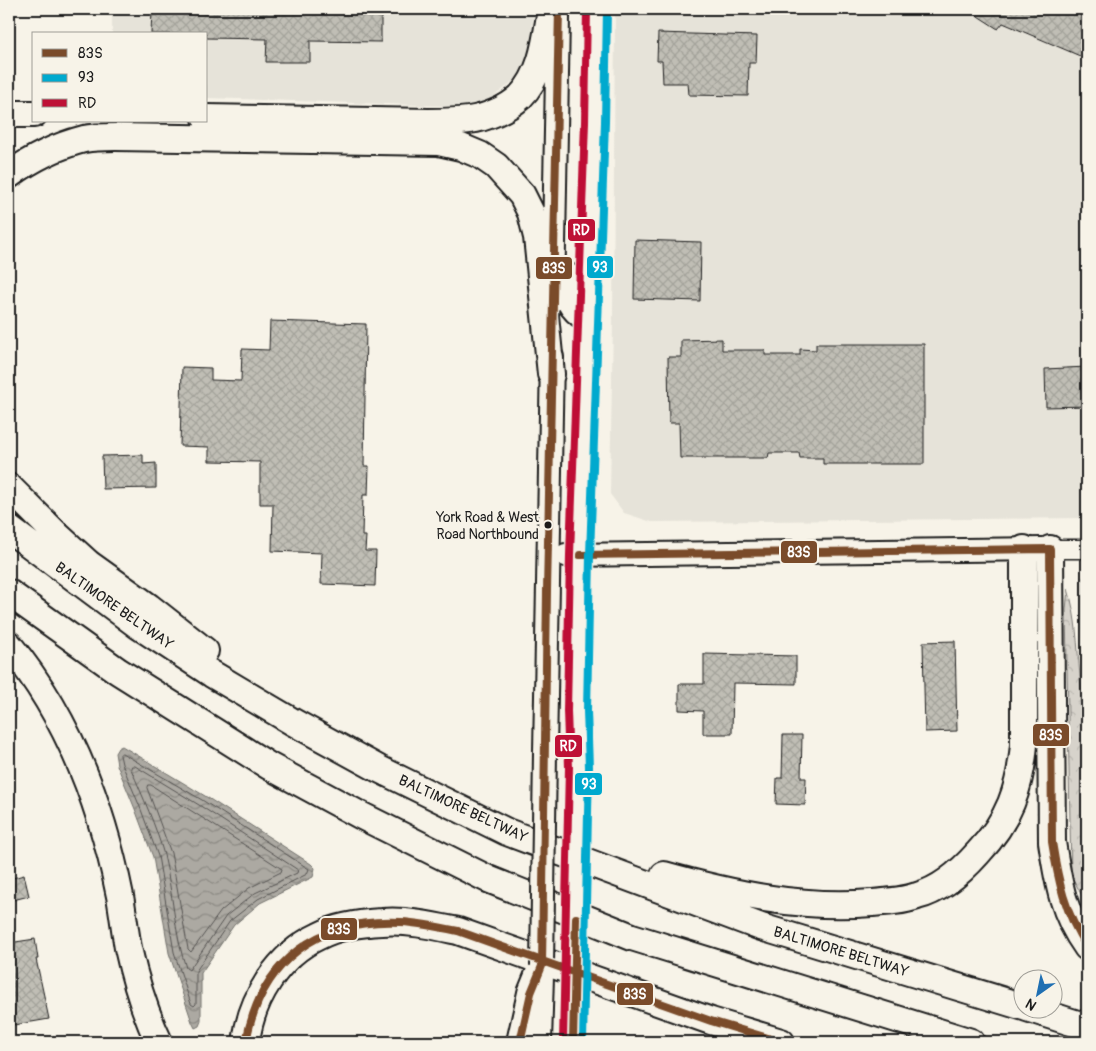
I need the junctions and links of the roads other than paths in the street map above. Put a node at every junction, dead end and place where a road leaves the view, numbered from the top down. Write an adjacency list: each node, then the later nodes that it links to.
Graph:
1 (551, 9): 6 (highway)
2 (558, 9): 7 (main road)
3 (596, 9): 9 (main road)
4 (9, 114): 5 (highway)
5 (32, 114)
6 (208, 118)
7 (556, 167): 9 (main road); 10 (main road)
8 (9, 175): 10 (highway)
9 (588, 322): 16 (main road)
10 (552, 374): 15 (main road)
11 (9, 487): 19 (highway)
12 (9, 529): 19 (highway, BALTIMORE BELTWAY)
13 (1037, 549): 14 (street); 16 (main road); 20 (highway); 21 (highway)
14 (1087, 549)
15 (548, 555): 16 (main road); 22 (main road, bridge)
16 (580, 555): 31 (main road, bridge)
17 (9, 593): 33 (highway)
18 (9, 645): 27 (highway)
19 (379, 769): 20 (highway, BALTIMORE BELTWAY)
20 (507, 832): 24 (highway, BALTIMORE BELTWAY)
21 (1087, 947)
22 (542, 966): 23 (highway)
23 (536, 996): 29 (highway); 30 (main road)
24 (1014, 1005)
25 (1058, 1018): 26 (highway, BALTIMORE BELTWAY)
26 (1087, 1027)
27 (159, 1042)
28 (246, 1042): 32 (highway)
29 (520, 1042)
30 (540, 1042)
31 (573, 1042)
32 (781, 1042)
33 (971, 1042)

